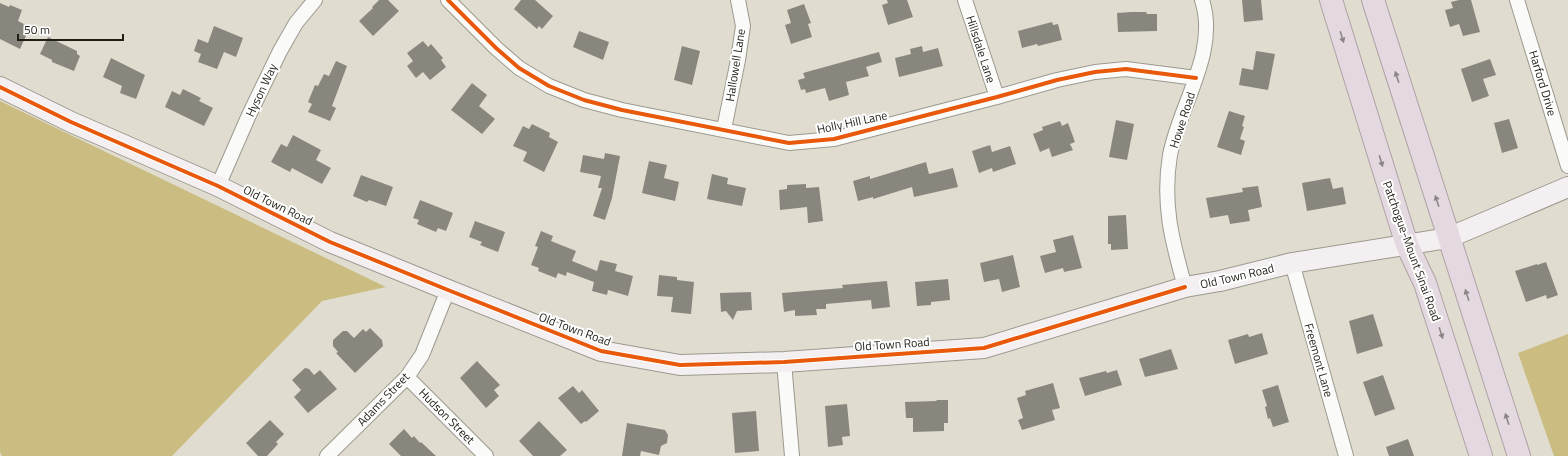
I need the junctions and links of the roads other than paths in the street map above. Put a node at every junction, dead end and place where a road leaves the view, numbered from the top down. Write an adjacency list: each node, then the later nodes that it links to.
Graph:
1 (314, 0): 14 (street, Hyson Way)
2 (448, 0): 12 (street, Holly Hill Lane)
3 (738, 0): 12 (street, Hallowell Lane)
4 (965, 0): 11 (street, Hillsdale Lane)
5 (1202, 0): 9 (street, Howe Road)
6 (1331, 0): 17 (highway, Patchogue-Mount Sinai Road, one-way to 17)
7 (1373, 0): 16 (highway, one-way to 7)
8 (1517, 0): 13 (street, Harford Drive)
9 (1196, 78): 11 (street, Holly Hill Lane); 19 (street, Howe Road)
10 (0, 87): 14 (main road, Old Town Road)
11 (997, 97): 12 (street, Holly Hill Lane)
12 (724, 129)
13 (1568, 166)
14 (218, 186): 20 (main road, Old Town Road)
15 (1568, 187): 16 (main road, Old Town Road)
16 (1448, 238): 17 (main road, Old Town Road); 28 (highway, one-way to 16)
17 (1407, 245): 18 (main road, Old Town Road); 27 (highway, Patchogue-Mount Sinai Road, one-way to 27)
18 (1292, 263): 19 (main road, Old Town Road); 26 (street, Freemont Lane)
19 (1185, 287): 21 (main road, Old Town Road)
20 (448, 290): 21 (main road, Old Town Road); 22 (street, Adams Street)
21 (784, 362): 25 (street)
22 (407, 377): 23 (street, Adams Street); 24 (street, Hudson Street)
23 (327, 456)
24 (486, 456)
25 (792, 456)
26 (1346, 456)
27 (1481, 456)
28 (1519, 456)

